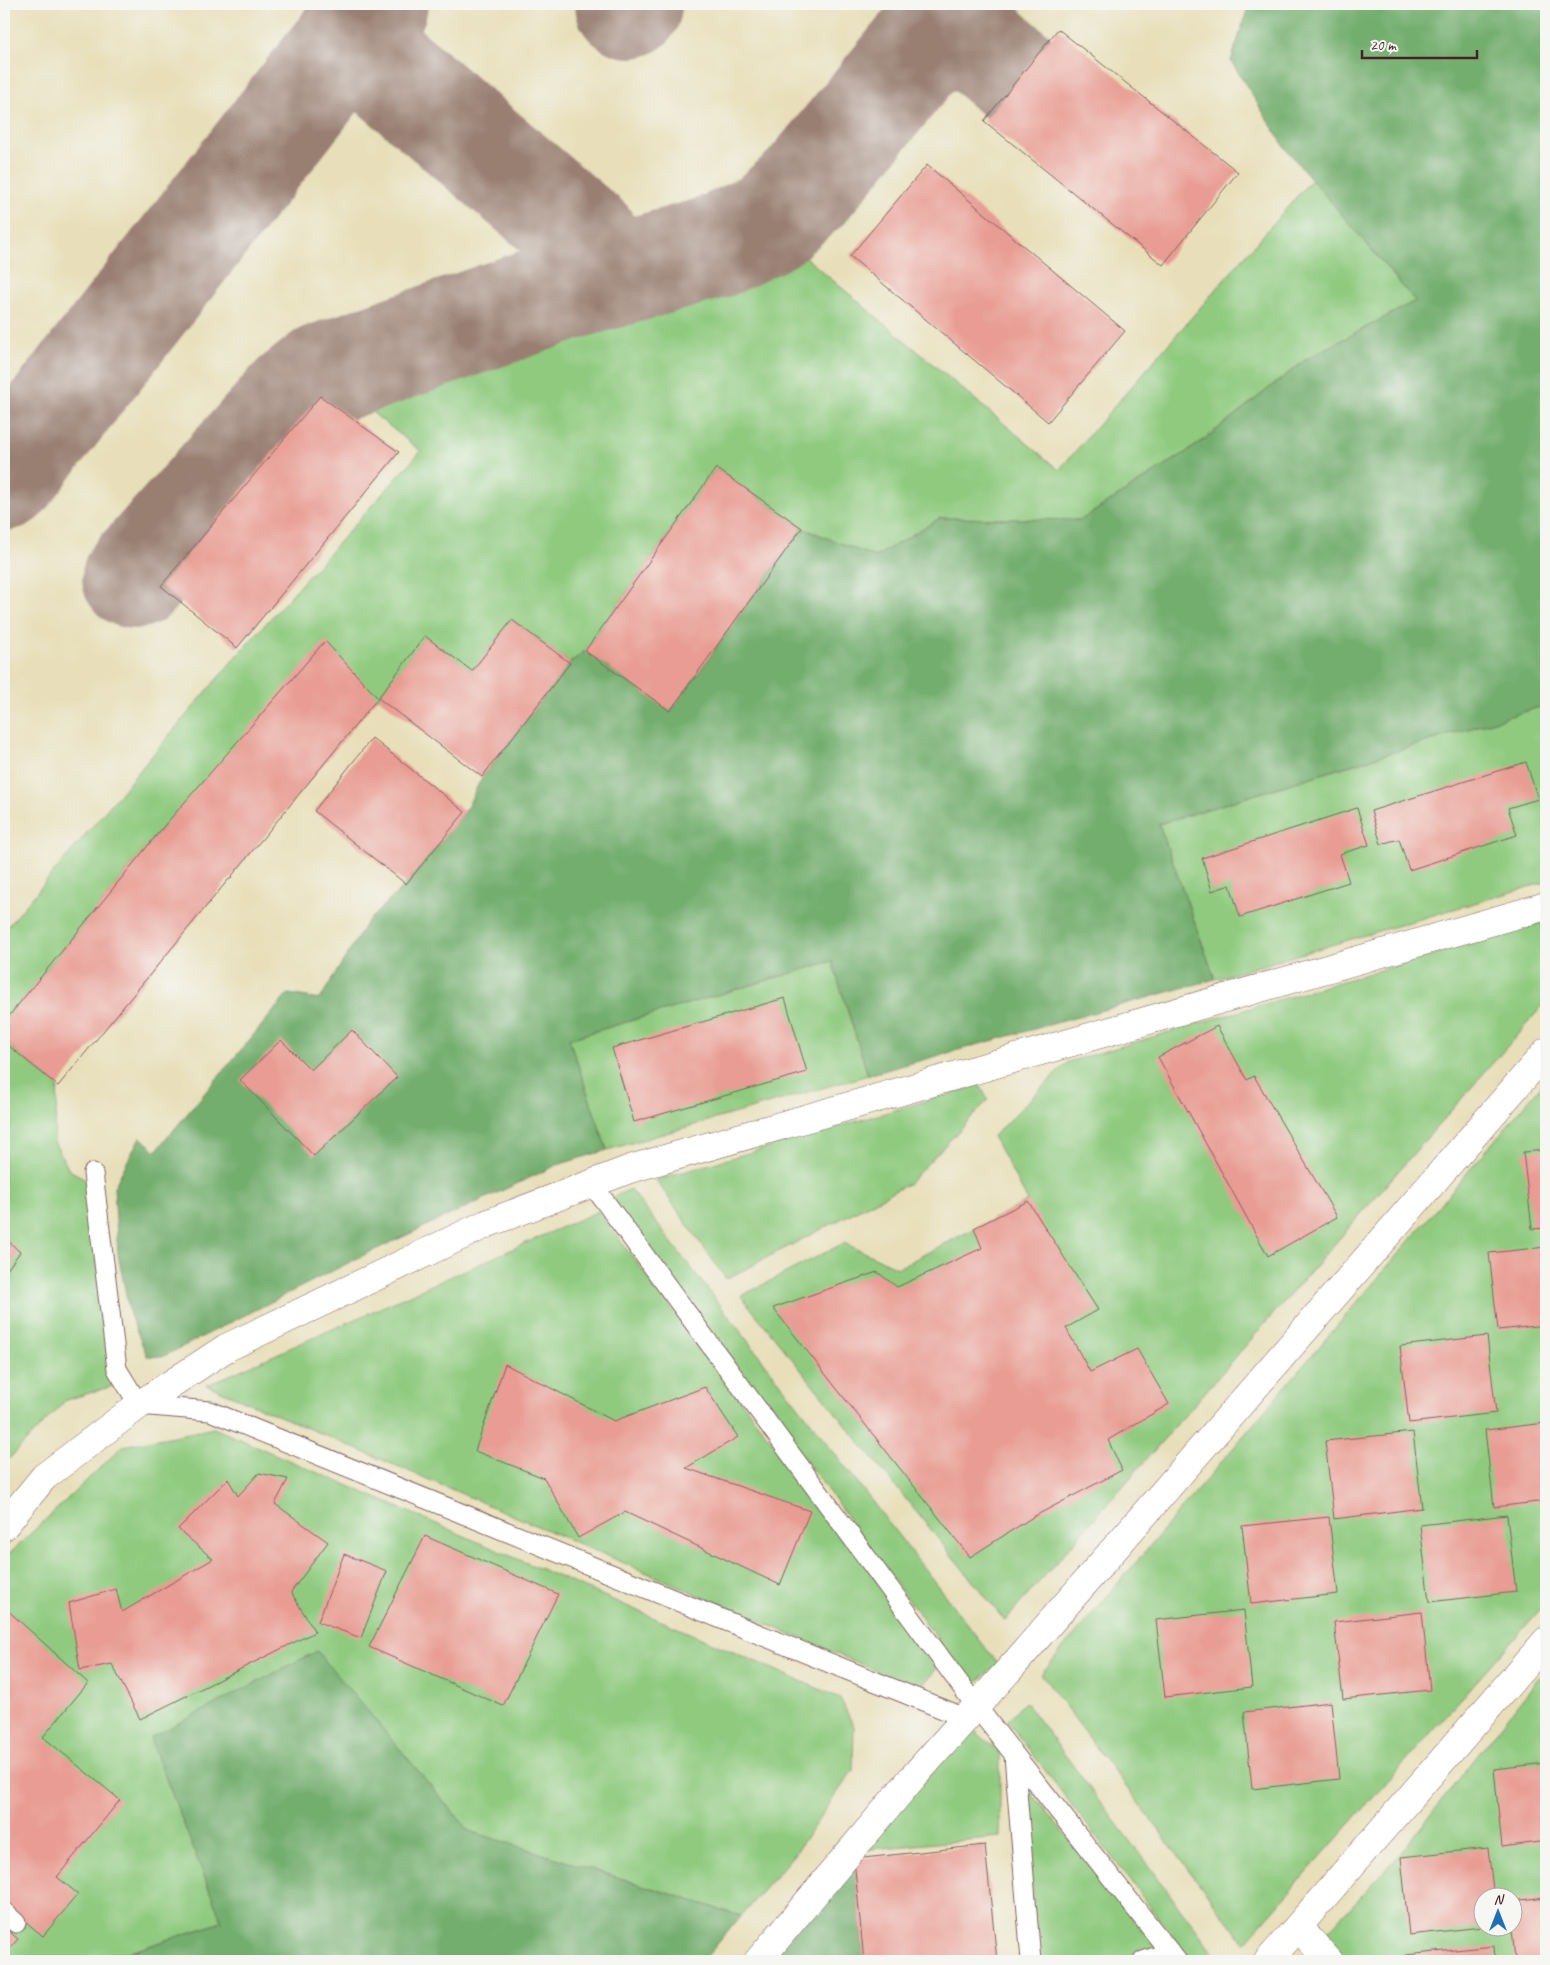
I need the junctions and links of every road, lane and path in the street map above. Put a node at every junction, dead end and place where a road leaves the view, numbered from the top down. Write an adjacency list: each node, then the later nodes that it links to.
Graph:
1 (1546, 906): 4 (street)
2 (1546, 1052): 8 (street)
3 (93, 1174): 5 (lane)
4 (592, 1184): 5 (street); 8 (lane)
5 (139, 1406): 6 (street); 8 (lane)
6 (4, 1526)
7 (1546, 1641): 10 (street)
8 (970, 1712): 9 (lane); 12 (street)
9 (1014, 1755): 11 (lane); 13 (lane)
10 (1298, 1927): 15 (street); 16 (street)
11 (1174, 1957): 14 (lane)
12 (758, 1961)
13 (1031, 1961)
14 (1143, 1961)
15 (1268, 1961)
16 (1329, 1961)

